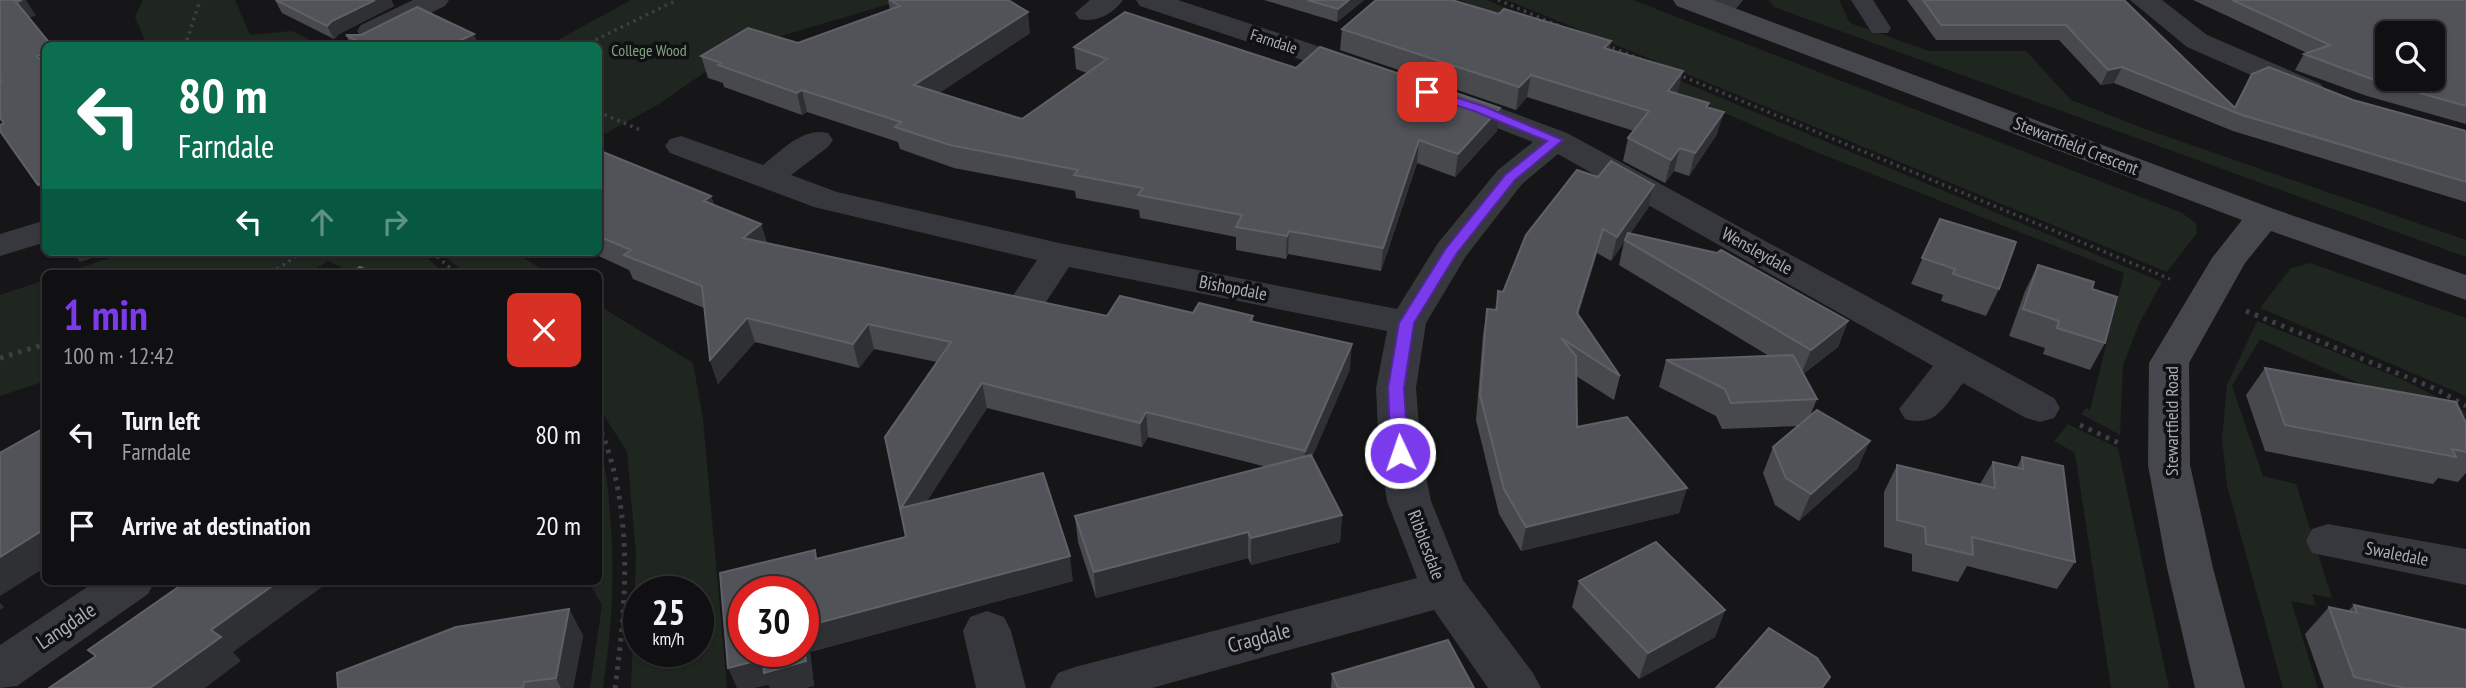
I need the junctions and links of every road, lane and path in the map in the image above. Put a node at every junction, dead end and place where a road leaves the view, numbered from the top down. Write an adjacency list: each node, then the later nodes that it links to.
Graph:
1 (200, 0): 12 (path)
2 (677, 0): 14 (path)
3 (1150, 0): 18 (street, Farndale)
4 (1498, 0): 10 (path)
5 (1686, 0): 9 (street, Stewartfield Crescent)
6 (1862, 0): 11 (lane)
7 (2144, 0): 20 (street)
8 (427, 1): 13 (street)
9 (1724, 6): 26 (street, Stewartfield Crescent)
10 (1563, 27)
11 (1880, 28)
12 (188, 42)
13 (350, 42)
14 (591, 42)
15 (1601, 43): 16 (path)
16 (1653, 64)
17 (1666, 70): 35 (path)
18 (1389, 79)
19 (1427, 92): 23 (street)
20 (2342, 102)
21 (602, 114): 24 (path)
22 (817, 140): 25 (street)
23 (1556, 140): 37 (street, Ribblesdale); 40 (street, Wensleydale)
24 (681, 146): 25 (street, Bishopdale)
25 (768, 177): 29 (street, Bishopdale)
26 (2262, 216): 34 (street, Stewartfield Crescent); 35 (street, Stewartfield Road)
27 (42, 233): 28 (street)
28 (0, 245)
29 (1059, 254): 36 (street); 37 (street, Bishopdale)
30 (297, 256): 32 (path)
31 (437, 256): 33 (path)
32 (276, 270)
33 (453, 270)
34 (2466, 288)
35 (2208, 295): 41 (path); 45 (street, Stewartfield Road)
36 (1031, 296)
37 (1406, 323): 49 (street, Ribblesdale)
38 (42, 345): 39 (path)
39 (0, 358)
40 (1958, 363): 42 (street, Wensleydale); 43 (street)
41 (2466, 406)
42 (2040, 408): 45 (path)
43 (1919, 410)
44 (602, 430): 52 (path)
45 (2169, 465): 56 (street, Stewartfield Road)
46 (2328, 541): 47 (street, Swaledale)
47 (2466, 567)
48 (126, 585): 51 (street, Langdale)
49 (1444, 589): 54 (street, Cragdale); 55 (street, Ribblesdale)
50 (987, 631): 53 (street)
51 (0, 671)
52 (615, 688)
53 (1001, 688)
54 (1074, 688)
55 (1516, 688)
56 (2220, 688)

